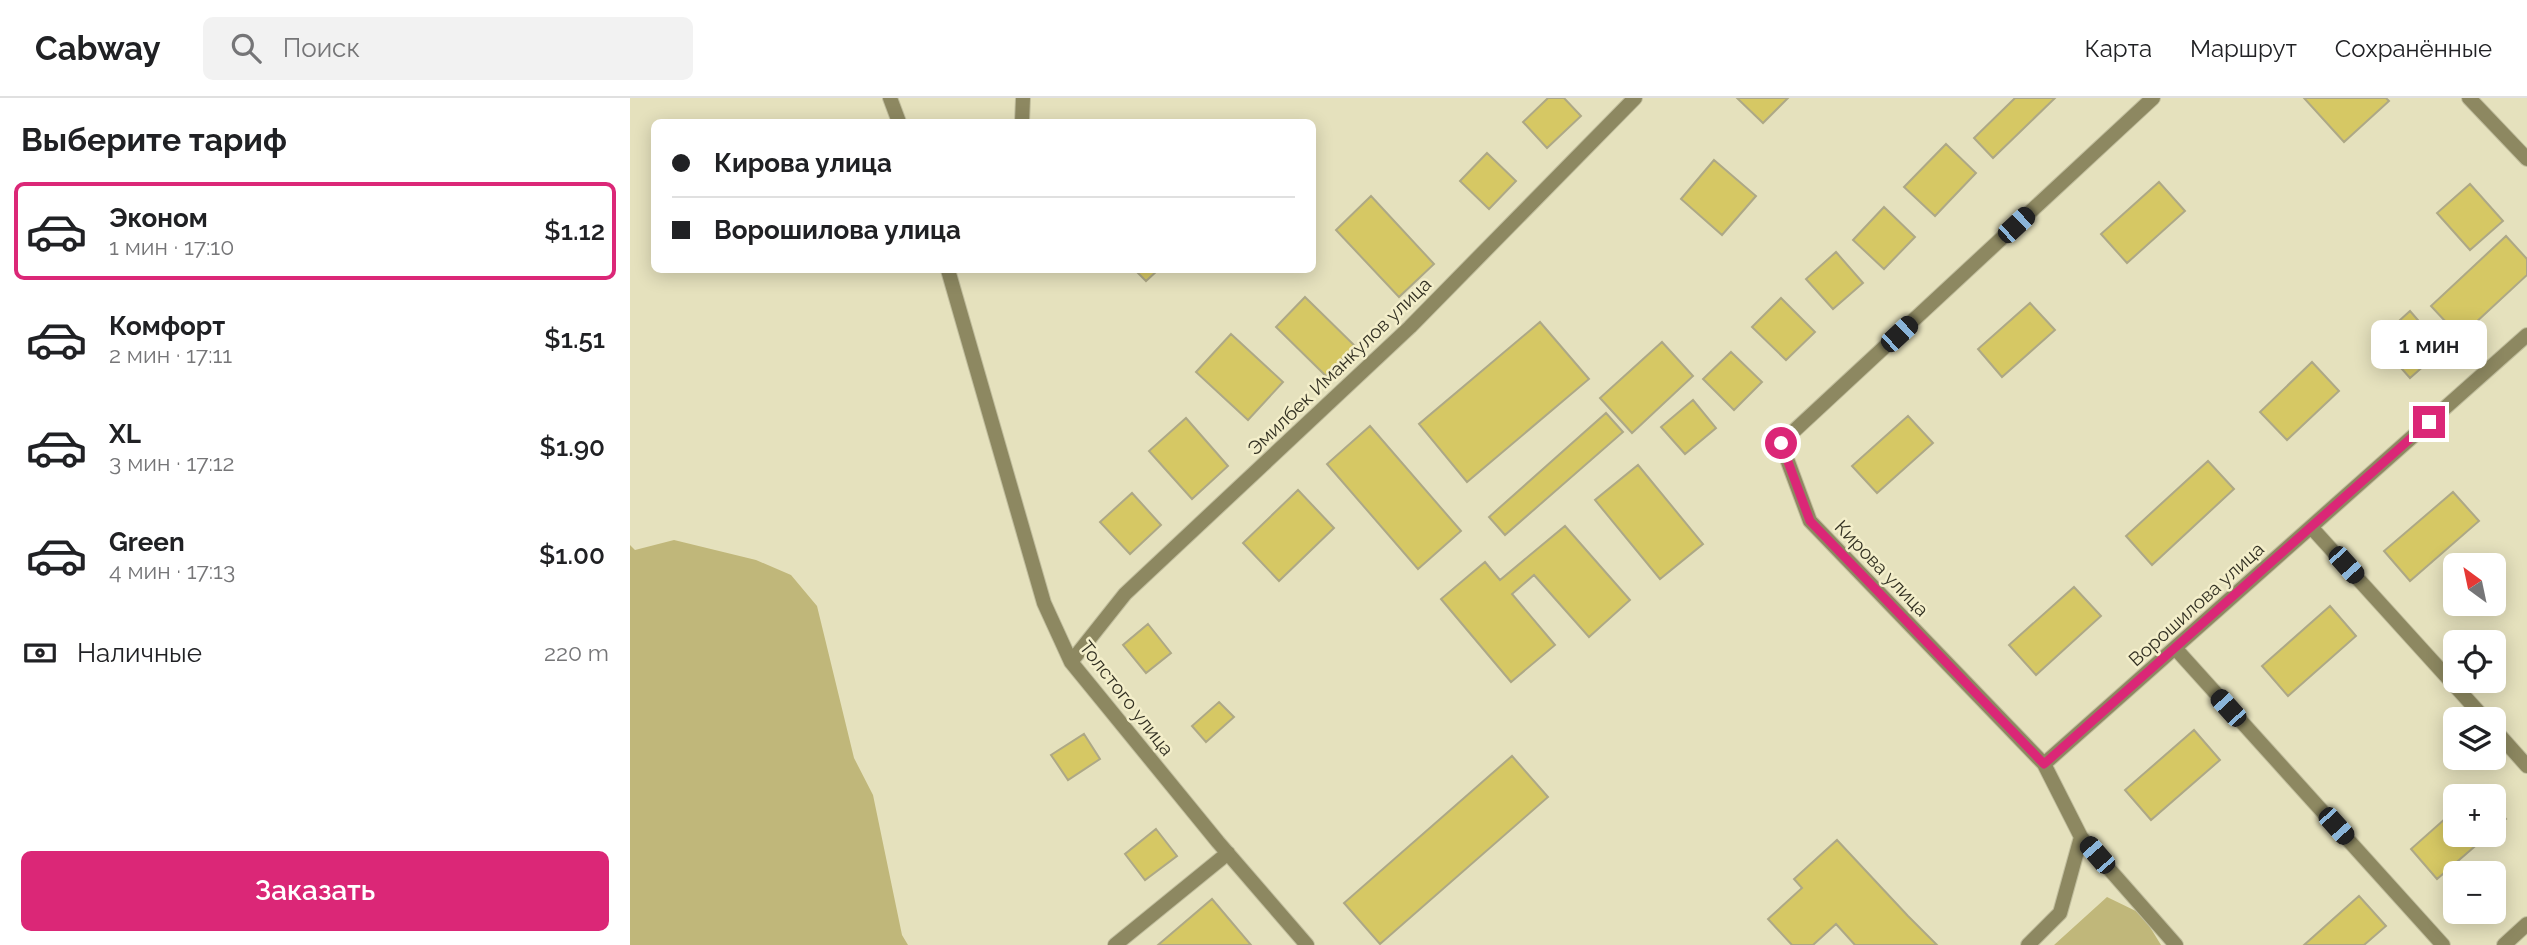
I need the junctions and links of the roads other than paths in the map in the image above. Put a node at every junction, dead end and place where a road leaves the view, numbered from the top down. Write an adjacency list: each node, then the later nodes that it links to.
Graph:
1 (890, 98): 6 (street)
2 (1023, 98): 7 (street)
3 (1635, 98): 13 (street, Эмилбек Иманкулов улица)
4 (2153, 98): 16 (street, Кирова улица)
5 (2469, 98): 8 (street)
6 (898, 119)
7 (1022, 119)
8 (2527, 159)
9 (949, 273): 13 (street, Толстого улица)
10 (2527, 335): 11 (street, Ворошилова улица)
11 (2311, 527): 12 (street, Ворошилова улица); 14 (street)
12 (2175, 648): 16 (street, Ворошилова улица); 25 (street)
13 (1071, 663): 19 (street, Толстого улица)
14 (2474, 707)
15 (2506, 742): 17 (street)
16 (2044, 764): 18 (street)
17 (2527, 766)
18 (2081, 837): 23 (street); 24 (street)
19 (1228, 853): 21 (street); 22 (street, Толстого улица)
20 (2527, 923): 26 (street)
21 (1115, 945)
22 (1307, 945)
23 (2028, 945)
24 (2176, 945)
25 (2443, 945)
26 (2504, 945)

